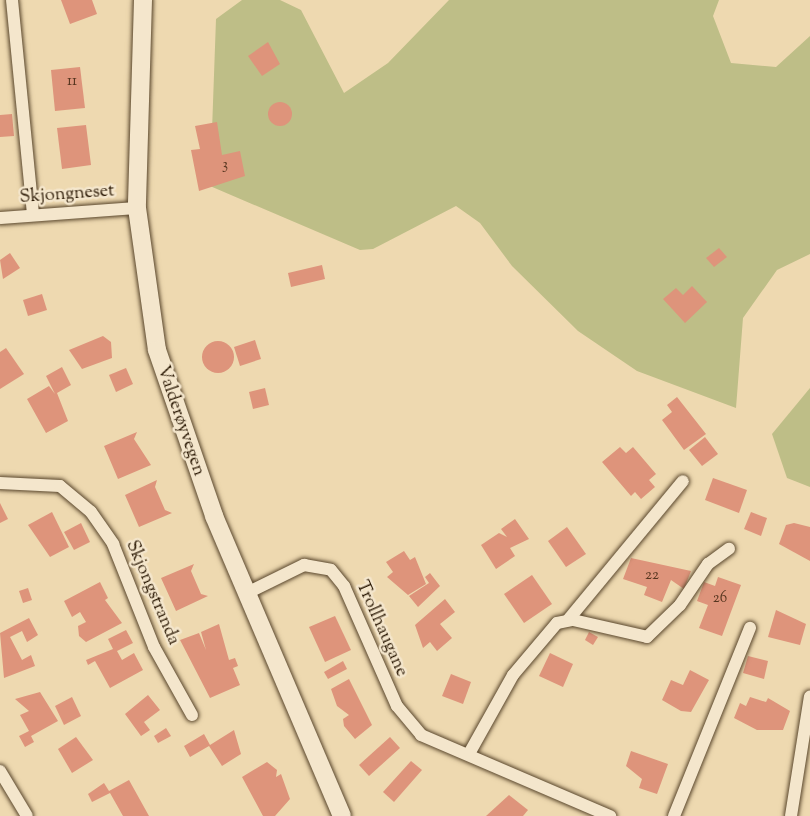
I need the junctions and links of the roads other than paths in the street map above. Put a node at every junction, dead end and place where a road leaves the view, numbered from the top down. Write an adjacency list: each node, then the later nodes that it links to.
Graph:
1 (12, 0): 4 (street)
2 (143, 0): 3 (main road, Valderøyvegen)
3 (137, 208): 4 (street, Skjongneset); 9 (main road, Valderøyvegen)
4 (33, 215): 5 (street, Skjongneset)
5 (0, 218)
6 (683, 481): 10 (street)
7 (0, 483): 13 (street, Skjongstranda)
8 (729, 549): 10 (street)
9 (247, 593): 14 (street, Trollhaugane); 17 (main road, Valderøyvegen)
10 (568, 620): 14 (street)
11 (750, 628): 19 (street)
12 (810, 696): 20 (street)
13 (192, 715)
14 (470, 752): 18 (street, Trollhaugane)
15 (0, 771): 16 (street)
16 (27, 816)
17 (342, 816)
18 (610, 816)
19 (674, 816)
20 (791, 816)

